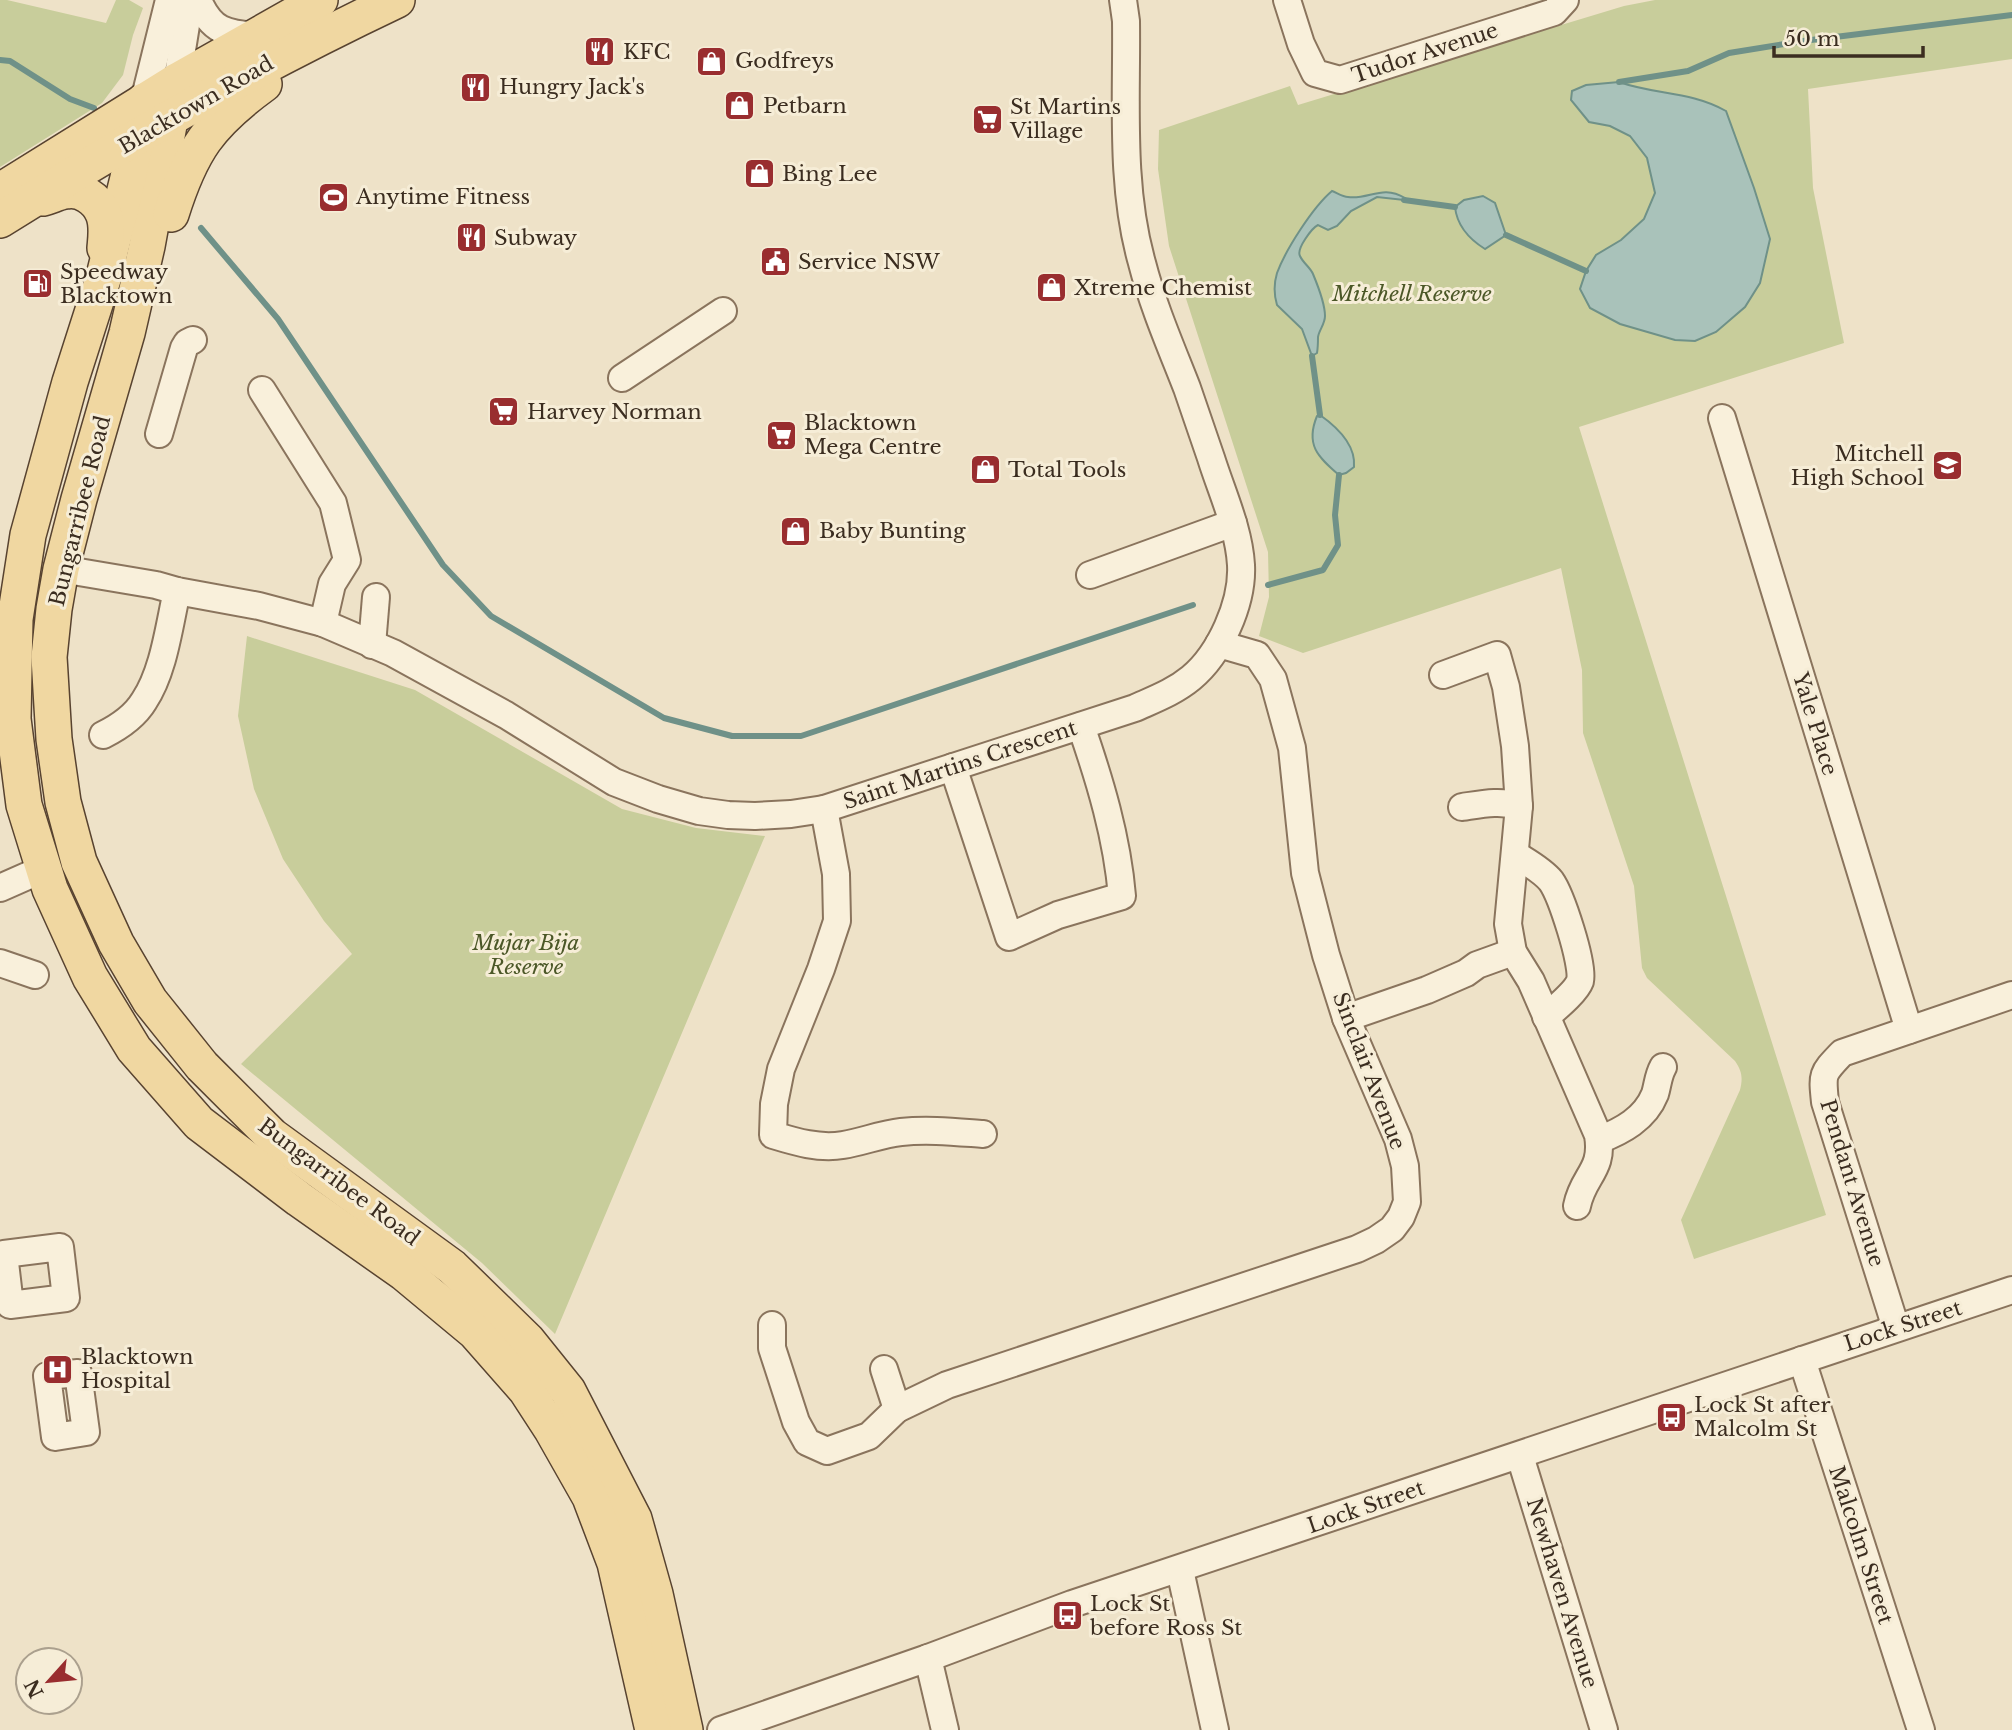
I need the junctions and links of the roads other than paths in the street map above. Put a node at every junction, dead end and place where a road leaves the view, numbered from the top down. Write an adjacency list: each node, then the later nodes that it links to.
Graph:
1 (169, 0): 12 (street)
2 (190, 0): 11 (street)
3 (198, 0): 10 (street)
4 (320, 0): 10 (main road, Blacktown Road)
5 (397, 0): 9 (main road, Blacktown Road)
6 (1123, 0): 23 (street, Saint Martins Crescent)
7 (1287, 0): 8 (street, Tudor Avenue)
8 (1565, 0)
9 (342, 26): 12 (main road, Blacktown Road); 17 (main road)
10 (257, 36): 11 (main road, Blacktown Road)
11 (177, 81): 12 (main road, Bungarribee Road)
12 (157, 110): 13 (main road, Blacktown Road); 14 (main road, Blacktown Road); 17 (main road, Bungarribee Road)
13 (136, 137): 14 (main road, Blacktown Road); 15 (main road, Bungarribee Road)
14 (2, 209): 15 (main road)
15 (104, 276): 39 (main road, Bungarribee Road)
16 (723, 312): 19 (street)
17 (127, 333): 24 (main road, Bungarribee Road)
18 (192, 340): 22 (street)
19 (622, 378)
20 (262, 390): 28 (street)
21 (1722, 418): 47 (street, Yale Place)
22 (159, 434)
23 (1233, 523): 25 (street); 30 (street, Saint Martins Crescent)
24 (61, 569): 26 (street, Saint Martins Crescent); 62 (main road, Bungarribee Road)
25 (1090, 575)
26 (177, 591): 28 (street, Saint Martins Crescent); 33 (street)
27 (376, 597): 29 (street)
28 (323, 622): 29 (street, Saint Martins Crescent)
29 (372, 645): 37 (street, Saint Martins Crescent)
30 (1219, 645): 32 (street, Saint Martins Crescent); 45 (street, Sinclair Avenue)
31 (1443, 675): 35 (street)
32 (1081, 726): 34 (street, Saint Martins Crescent); 34 (street)
33 (103, 736)
34 (953, 768): 37 (street, Saint Martins Crescent)
35 (1519, 806): 36 (street); 38 (street)
36 (1462, 807)
37 (824, 809): 49 (street)
38 (1516, 855): 41 (street); 46 (street)
39 (43, 870): 40 (street); 61 (main road, Bungarribee Road)
40 (0, 888)
41 (1513, 952): 45 (street); 46 (street)
42 (0, 963): 43 (street)
43 (35, 975)
44 (2012, 995): 47 (street, Pendant Avenue)
45 (1343, 1011): 57 (street, Sinclair Avenue)
46 (1546, 1017): 50 (street)
47 (1909, 1030): 54 (street, Pendant Avenue)
48 (1663, 1067): 50 (street)
49 (983, 1134)
50 (1599, 1140): 51 (street)
51 (1577, 1206)
52 (2012, 1290): 54 (street, Lock Street)
53 (772, 1325): 57 (street, Sinclair Avenue)
54 (1896, 1328): 55 (street, Lock Street)
55 (1802, 1360): 58 (street, Lock Street); 67 (street, Malcolm Street)
56 (884, 1369): 57 (street)
57 (897, 1409)
58 (1520, 1456): 59 (street, Lock Street); 66 (street, Newhaven Avenue)
59 (1180, 1570): 60 (street, Lock Street); 65 (street)
60 (928, 1658): 63 (street, Lock Street); 64 (street)
61 (653, 1730)
62 (685, 1730)
63 (721, 1730)
64 (945, 1730)
65 (1215, 1730)
66 (1604, 1730)
67 (1921, 1730)

